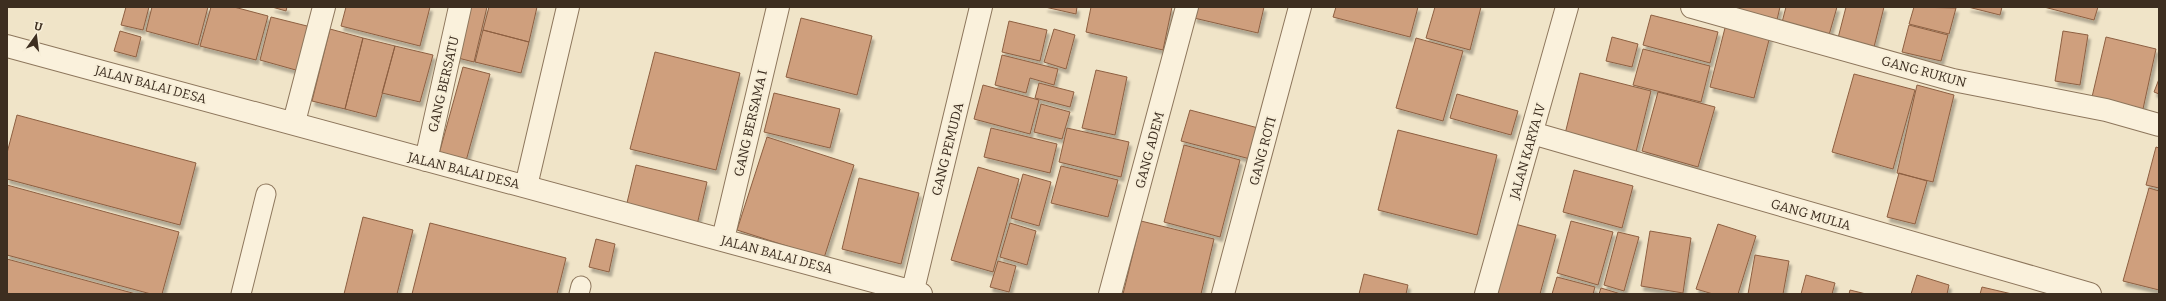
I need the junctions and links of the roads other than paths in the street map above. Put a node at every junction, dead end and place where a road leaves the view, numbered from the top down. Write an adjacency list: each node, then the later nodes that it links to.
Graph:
1 (324, 7): 11 (street)
2 (460, 7): 14 (street, GANG BERSATU)
3 (568, 7): 15 (street)
4 (778, 7): 17 (street, GANG BERSAMA I)
5 (982, 7): 18 (street, GANG PEMUDA)
6 (1187, 7): 20 (street, GANG ADEM)
7 (1300, 7): 21 (street, GANG ROTI)
8 (1567, 7): 13 (street, JALAN KARYA IV)
9 (1692, 7): 12 (street, GANG RUKUN)
10 (7, 46): 11 (street, JALAN BALAI DESA)
11 (294, 122): 14 (street, JALAN BALAI DESA)
12 (2159, 124)
13 (1532, 133): 22 (street, JALAN KARYA IV); 23 (street, GANG MULIA)
14 (426, 160): 15 (street, JALAN BALAI DESA)
15 (526, 186): 17 (street, JALAN BALAI DESA)
16 (266, 194): 19 (lane)
17 (723, 239): 18 (street, JALAN BALAI DESA)
18 (915, 293)
19 (241, 294)
20 (1110, 294)
21 (1223, 294)
22 (1486, 294)
23 (2090, 294)

